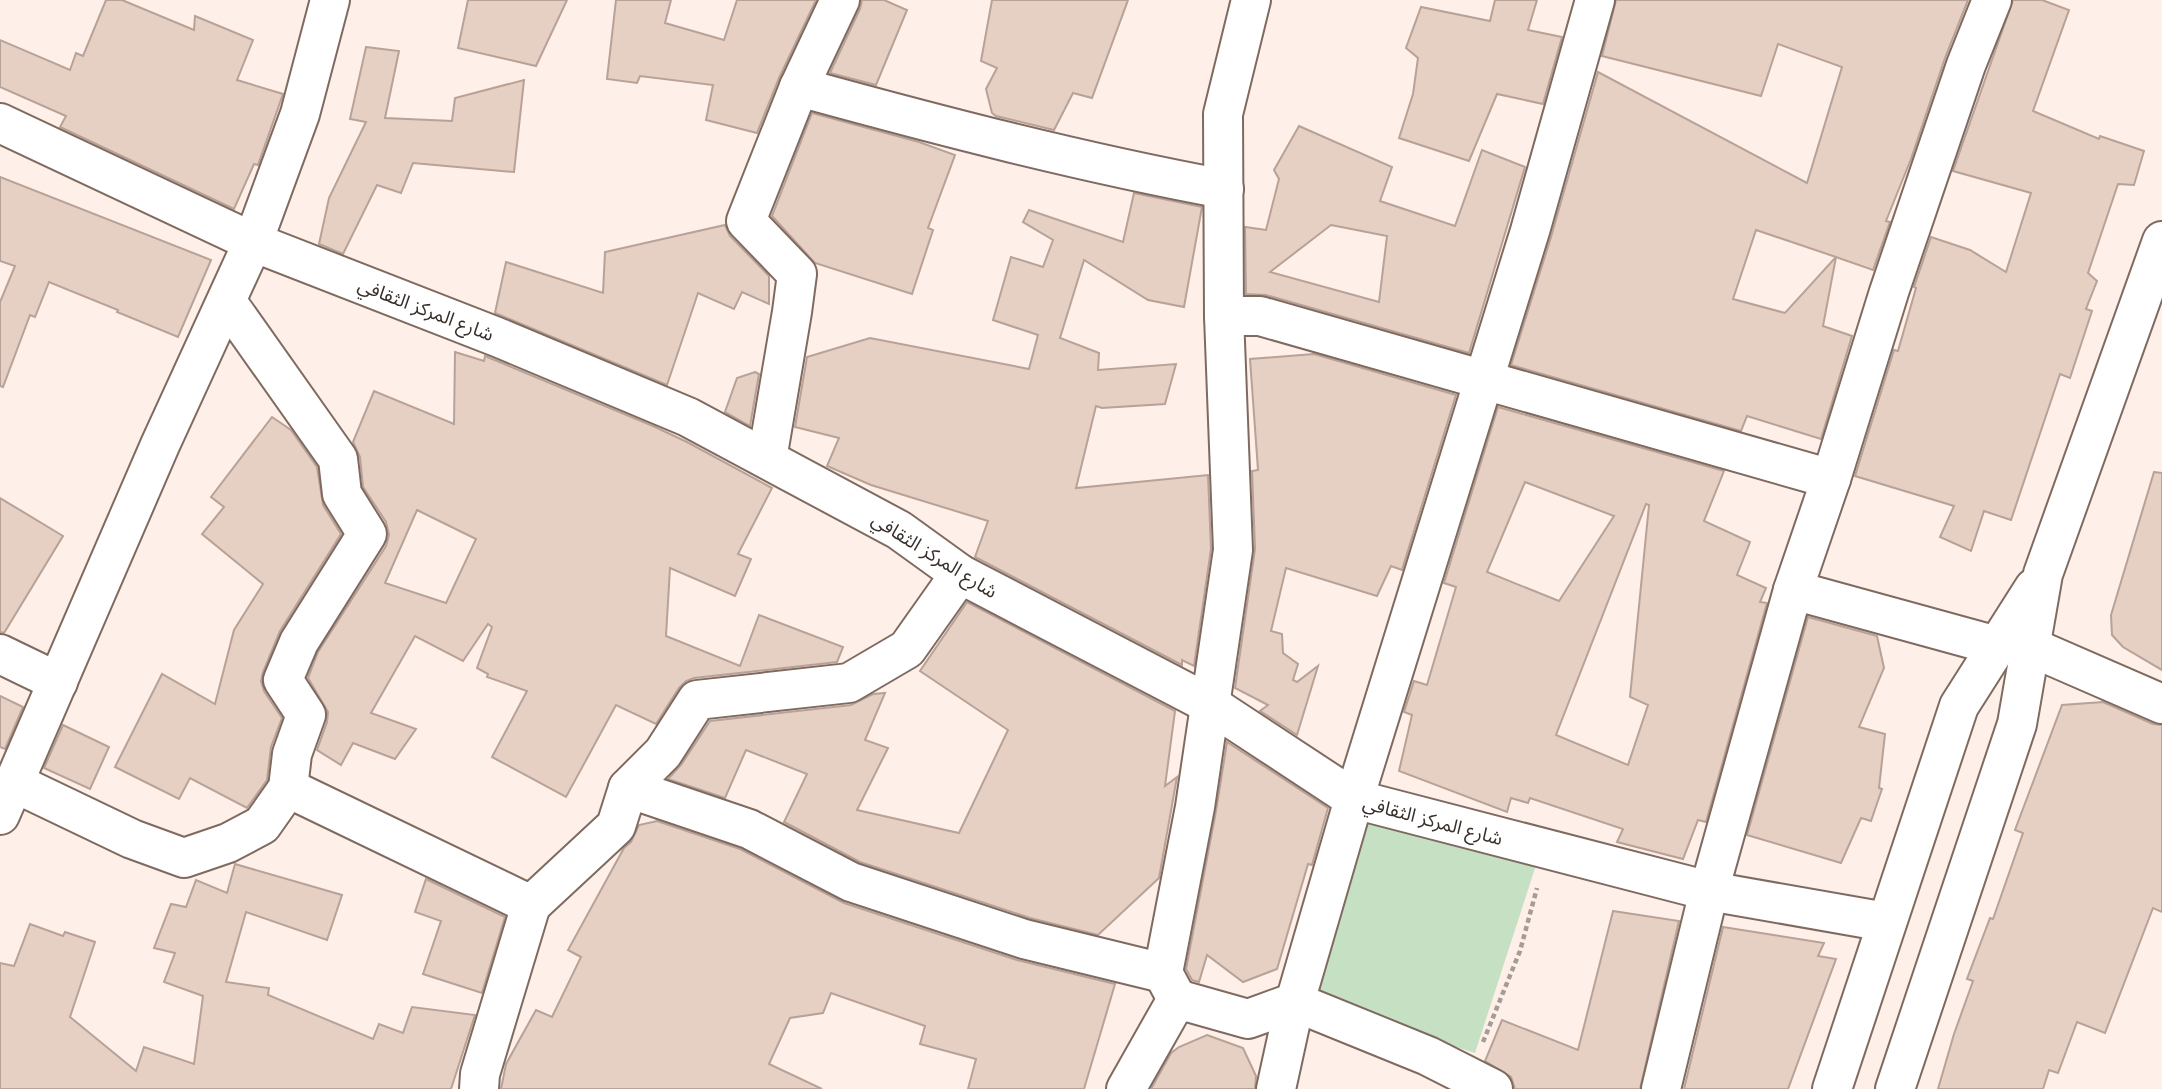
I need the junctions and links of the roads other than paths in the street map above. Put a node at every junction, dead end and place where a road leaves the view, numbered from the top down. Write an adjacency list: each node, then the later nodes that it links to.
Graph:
1 (330, 0): 10 (street)
2 (839, 0): 6 (street)
3 (1251, 0): 8 (street)
4 (1595, 0): 13 (street)
5 (1992, 0): 15 (street)
6 (799, 87): 8 (street); 14 (street)
7 (0, 123): 10 (street, شارع المركز الثقافي)
8 (1224, 189): 12 (street)
9 (2162, 241): 18 (street)
10 (253, 242): 11 (street); 14 (street, شارع المركز الثقافي)
11 (227, 302): 20 (street); 23 (street)
12 (1224, 316): 13 (street); 22 (street)
13 (1482, 378): 15 (street); 26 (street)
14 (767, 459): 16 (street, شارع المركز الثقافي)
15 (1831, 479): 17 (street)
16 (960, 574): 22 (street, شارع المركز الثقافي); 24 (street)
17 (1793, 590): 18 (street); 27 (street)
18 (2014, 647): 21 (street); 29 (street); 38 (street)
19 (0, 654): 20 (street)
20 (58, 682): 25 (street)
21 (2162, 704)
22 (1211, 705): 26 (street, شارع المركز الثقافي); 30 (street)
23 (288, 788): 25 (street); 28 (street)
24 (628, 788): 28 (street); 30 (street)
25 (8, 799)
26 (1354, 799): 27 (street, شارع المركز الثقافي); 31 (street)
27 (1709, 891): 29 (street, شارع المركز الثقافي); 36 (street)
28 (531, 905): 33 (street)
29 (1886, 922): 37 (street)
30 (1170, 986): 31 (street); 34 (street)
31 (1295, 1002): 32 (street); 35 (street)
32 (1482, 1084)
33 (479, 1089)
34 (1126, 1089)
35 (1276, 1089)
36 (1661, 1089)
37 (1832, 1089)
38 (1895, 1089)

